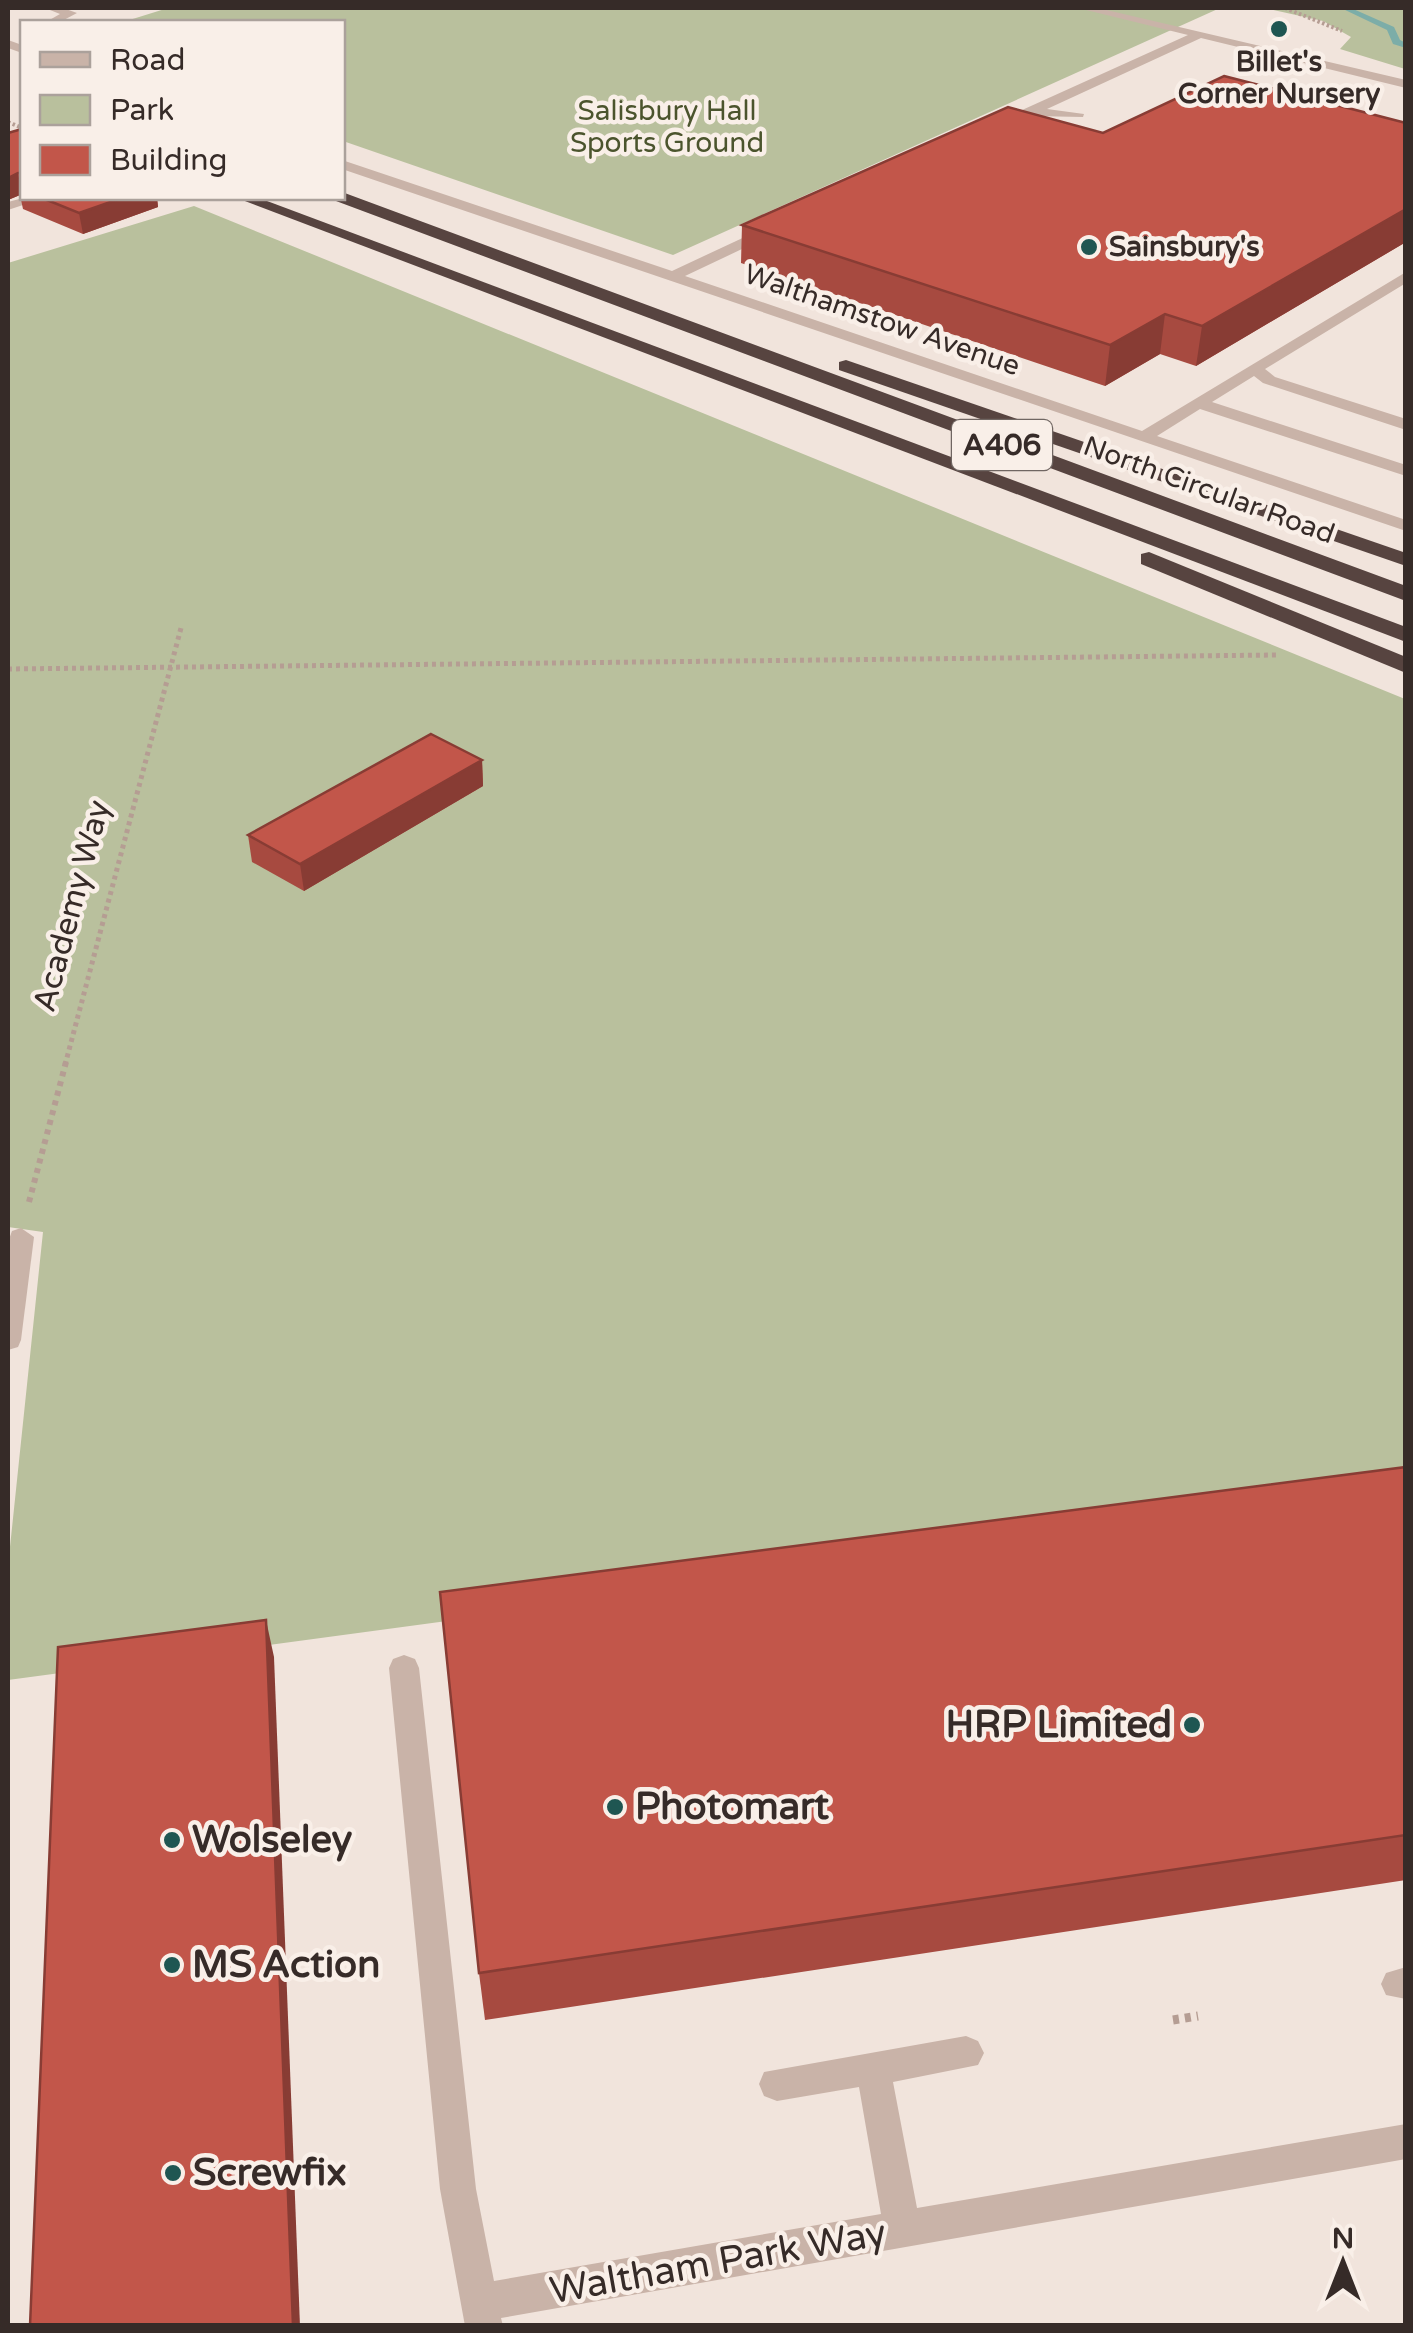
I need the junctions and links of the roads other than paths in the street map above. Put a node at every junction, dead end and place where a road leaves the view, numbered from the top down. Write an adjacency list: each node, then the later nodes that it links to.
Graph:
1 (51, 8): 4 (street)
2 (88, 8): 4 (street)
3 (1084, 8): 6 (street)
4 (71, 12): 5 (street)
5 (56, 20)
6 (1200, 34): 7 (street); 8 (street)
7 (1406, 84)
8 (1029, 112): 9 (street); 10 (street)
9 (1078, 114)
10 (976, 136)
11 (345, 165): 16 (street, Walthamstow Avenue)
12 (345, 197): 17 (highway, A406)
13 (249, 200): 23 (highway, A406)
14 (781, 226): 16 (street)
15 (1406, 276): 18 (street)
16 (668, 278): 21 (street, Walthamstow Avenue)
17 (599, 292): 25 (highway, A406); 26 (highway, North Circular Road / A406)
18 (1256, 370): 19 (street); 20 (street)
19 (1199, 403): 21 (street); 22 (street)
20 (1406, 425)
21 (1142, 437): 24 (street, Walthamstow Avenue)
22 (1406, 471)
23 (1022, 494): 27 (highway, North Circular Road / A406); 28 (highway, A406)
24 (1406, 526)
25 (1406, 560)
26 (1406, 594)
27 (1406, 635)
28 (1406, 666)
29 (20, 1237): 30 (street)
30 (8, 1340)
31 (404, 1668): 37 (street, Waltham Park Way)
32 (966, 2054): 33 (street)
33 (873, 2068): 34 (street); 36 (street)
34 (778, 2084)
35 (1406, 2140): 36 (street, Waltham Park Way)
36 (904, 2230): 37 (street, Waltham Park Way)
37 (483, 2314)

